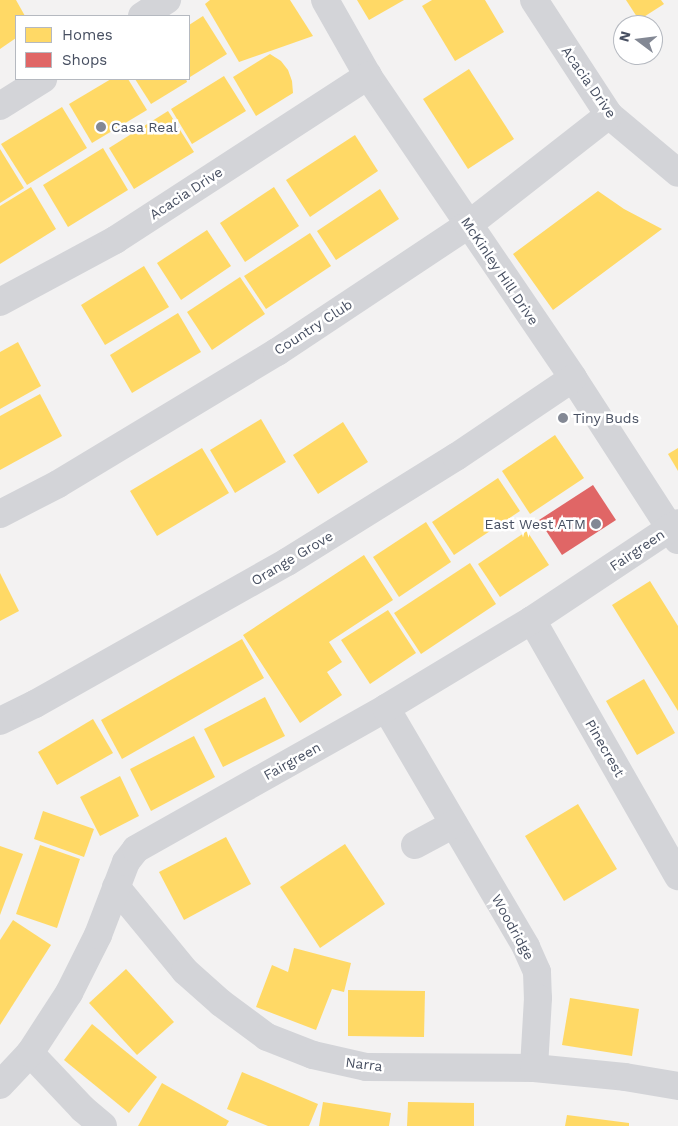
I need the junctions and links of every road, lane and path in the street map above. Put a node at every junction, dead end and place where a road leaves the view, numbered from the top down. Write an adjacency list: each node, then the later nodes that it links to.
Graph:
1 (128, 0): 5 (street)
2 (167, 0): 6 (street)
3 (325, 0): 7 (street, McKinley Hill Drive)
4 (534, 0): 10 (street, Acacia Drive)
5 (136, 15)
6 (144, 15)
7 (368, 76): 12 (street, McKinley Hill Drive); 13 (street, Acacia Drive)
8 (41, 80): 9 (street)
9 (0, 106)
10 (609, 115): 11 (street, Acacia Drive); 12 (street, Country Club)
11 (678, 173)
12 (468, 225): 14 (street, McKinley Hill Drive); 15 (street, Country Club)
13 (0, 302)
14 (573, 378): 16 (street, McKinley Hill Drive); 19 (street, Orange Grove)
15 (0, 514)
16 (675, 530): 17 (street, Fairgreen)
17 (532, 620): 18 (street, Fairgreen); 22 (street, Pinecrest)
18 (386, 708): 20 (street, Woodridge); 23 (street, Fairgreen)
19 (0, 720)
20 (454, 824): 21 (street); 25 (street, Woodridge)
21 (415, 845)
22 (678, 876)
23 (116, 887): 24 (street, Fairgreen); 25 (street, Narra)
24 (30, 1053): 26 (street, Fairgreen); 28 (street)
25 (534, 1068): 27 (street, Narra)
26 (0, 1085)
27 (678, 1086)
28 (103, 1126)

